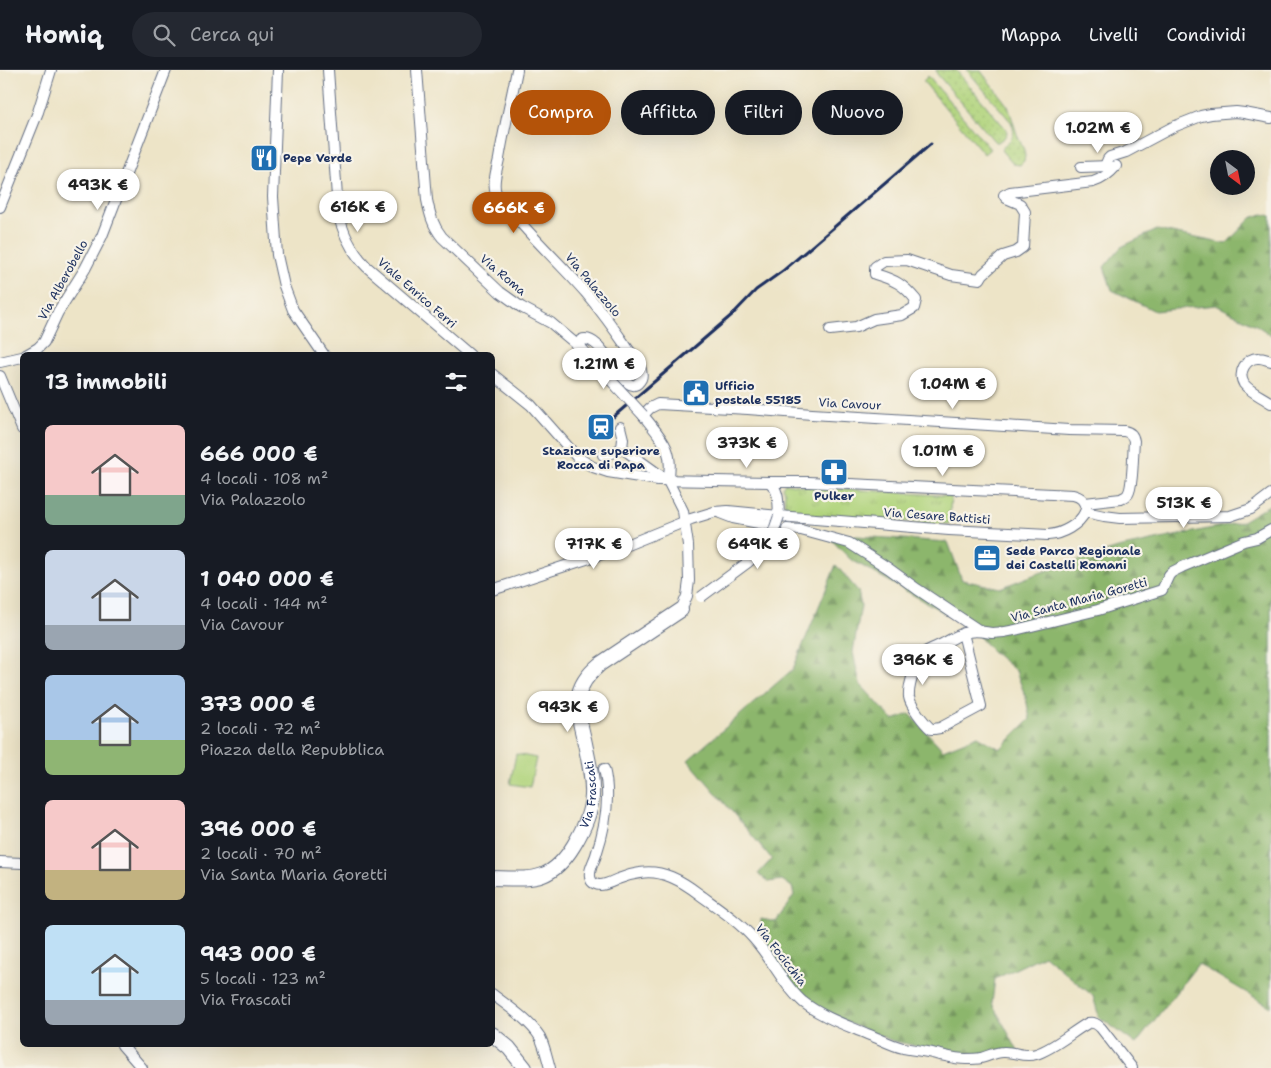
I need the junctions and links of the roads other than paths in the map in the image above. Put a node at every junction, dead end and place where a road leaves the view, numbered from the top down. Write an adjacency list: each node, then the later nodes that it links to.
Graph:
1 (51, 70): 10 (street)
2 (166, 70): 13 (street, Via Alberobello)
3 (278, 70): 14 (street)
4 (328, 70): 15 (street, Viale Enrico Ferri)
5 (417, 70): 12 (street, Via Roma)
6 (517, 70): 12 (street, Via Palazzolo)
7 (1271, 118): 8 (street)
8 (1105, 166): 9 (street); 11 (street)
9 (1080, 167)
10 (0, 207)
11 (830, 330)
12 (582, 349): 22 (street, Via Roma, bridge)
13 (32, 352)
14 (322, 352)
15 (466, 352)
16 (20, 357): 17 (street, Via Alberobello)
17 (0, 362)
18 (1271, 362): 21 (street)
19 (0, 376): 23 (street)
20 (495, 376): 27 (street)
21 (1271, 403)
22 (643, 415): 27 (street, Via Roma); 30 (street, Via Cavour)
23 (20, 424)
24 (620, 428): 25 (street)
25 (622, 448): 26 (street); 27 (street)
26 (603, 455)
27 (668, 481): 28 (street); 33 (street)
28 (769, 482): 30 (street); 32 (street)
29 (1271, 494): 30 (street)
30 (1085, 507): 32 (street, Via Cesare Battisti)
31 (717, 511): 32 (street, Via Cesare Battisti); 33 (street, Via Cesare Battisti); 34 (street)
32 (779, 516): 38 (street, bridge)
33 (686, 521): 37 (street, Via Cesare Battisti); 38 (street)
34 (770, 525)
35 (787, 529): 39 (street)
36 (1271, 530): 39 (street, Via Santa Maria Goretti)
37 (495, 589)
38 (681, 610): 44 (main road, Via Frascati)
39 (980, 631): 40 (street, Via Santa Maria Goretti)
40 (964, 633): 40 (street, Via Santa Maria Goretti)
41 (604, 769): 51 (street, Via Focicchia)
42 (0, 862): 43 (street)
43 (20, 863)
44 (495, 878)
45 (495, 996): 50 (street)
46 (495, 1036): 49 (main road)
47 (124, 1047): 48 (street)
48 (142, 1068)
49 (525, 1068)
50 (550, 1068)
51 (1132, 1068)

